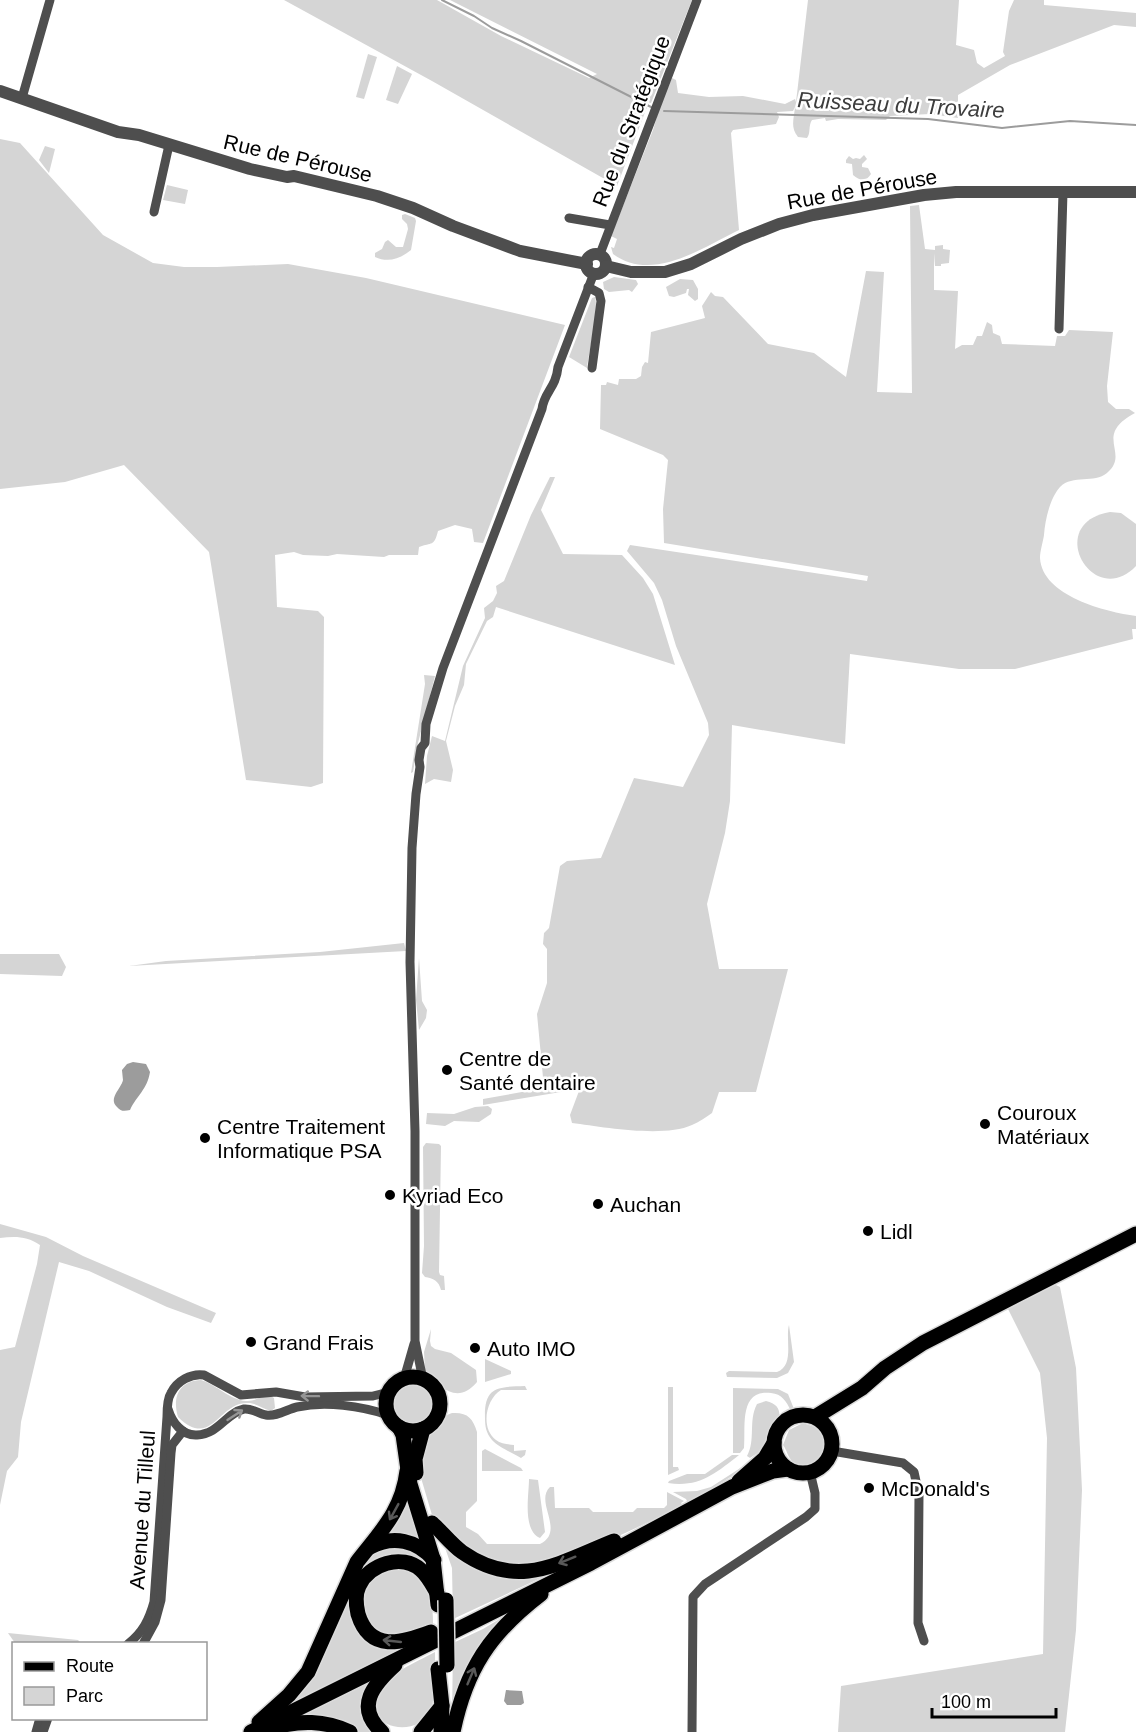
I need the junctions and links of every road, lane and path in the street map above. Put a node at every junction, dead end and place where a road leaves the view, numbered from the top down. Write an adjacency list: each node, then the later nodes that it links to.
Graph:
1 (50, 0): 4 (street)
2 (697, 0): 10 (street, Rue du Stratégique)
3 (0, 91): 4 (street, Rue de Pérouse)
4 (22, 98): 5 (street, Rue de Pérouse)
5 (169, 145): 8 (street); 13 (street, Rue de Pérouse)
6 (1063, 192): 7 (street, Rue de Pérouse); 12 (street, Rue de Pérouse); 15 (street)
7 (1136, 192)
8 (154, 212)
9 (569, 218): 10 (street)
10 (610, 225): 11 (street, Rue du Stratégique)
11 (600, 254): 12 (street); 13 (street)
12 (606, 266): 13 (street)
13 (590, 268): 14 (street)
14 (588, 287): 16 (street); 18 (street)
15 (1059, 329)
16 (592, 368)
17 (1136, 1234): 21 (main road)
18 (415, 1341): 19 (street); 20 (street)
19 (404, 1379): 20 (main road); 22 (main road)
20 (423, 1380): 27 (main road)
21 (861, 1389): 25 (main road); 28 (main road)
22 (389, 1392): 23 (street, Avenue du Tilleul, one-way to 23); 24 (main road)
23 (168, 1407): 29 (street, Avenue du Tilleul); 44 (street, Avenue du Tilleul)
24 (388, 1415): 26 (main road); 29 (street, Avenue du Tilleul, one-way to 24)
25 (815, 1418): 28 (main road); 30 (main road)
26 (399, 1427): 27 (main road); 33 (main road)
27 (423, 1429): 36 (main road)
28 (828, 1429): 31 (main road)
29 (183, 1431): 45 (street, Avenue du Tilleul)
30 (774, 1443): 32 (main road); 35 (main road)
31 (832, 1451): 34 (main road); 43 (street)
32 (788, 1469): 34 (main road); 35 (main road)
33 (407, 1472): 38 (main road, one-way to 38); 39 (main road)
34 (810, 1472): 55 (street)
35 (732, 1487): 37 (main road)
36 (432, 1523): 37 (main road, one-way to 36); 41 (main road)
37 (661, 1524): 40 (main road)
38 (370, 1548): 39 (main road); 48 (main road)
39 (433, 1559): 41 (main road)
40 (591, 1563): 42 (main road); 54 (main road, one-way to 40)
41 (442, 1595): 42 (main road, one-way to 41); 47 (main road, bridge)
42 (469, 1622): 46 (main road)
43 (924, 1641)
44 (132, 1642)
45 (144, 1642)
46 (409, 1653): 48 (main road); 51 (main road)
47 (442, 1706): 52 (main road); 53 (main road)
48 (249, 1732)
49 (258, 1732): 50 (main road)
50 (350, 1732)
51 (382, 1732)
52 (421, 1732)
53 (441, 1732)
54 (453, 1732)
55 (692, 1732)

